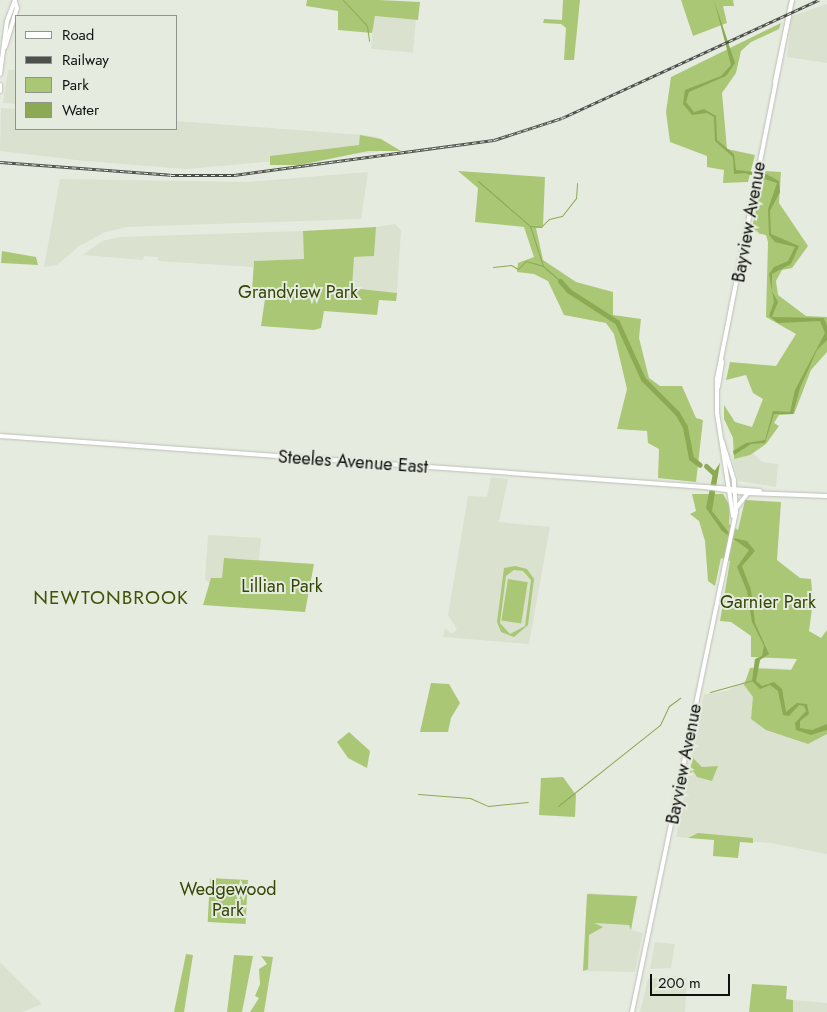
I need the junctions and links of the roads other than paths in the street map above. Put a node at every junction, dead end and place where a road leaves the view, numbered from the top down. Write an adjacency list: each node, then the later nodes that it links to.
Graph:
1 (792, 0): 7 (main road, Bayview Avenue)
2 (15, 1): 3 (main road)
3 (0, 74)
4 (0, 85): 5 (main road)
5 (0, 91)
6 (0, 436): 10 (main road, Steeles Avenue East)
7 (722, 441): 8 (main road, Bayview Avenue); 9 (main road, Bayview Avenue)
8 (728, 473): 10 (main road); 11 (main road, Bayview Avenue)
9 (734, 480): 11 (main road, Bayview Avenue); 12 (main road)
10 (723, 488): 11 (main road, Steeles Avenue East); 14 (main road)
11 (733, 490): 12 (main road, Steeles Avenue East); 14 (main road, Bayview Avenue); 15 (main road, Bayview Avenue)
12 (747, 491): 13 (main road, Steeles Avenue East); 15 (main road)
13 (827, 496)
14 (732, 500): 16 (main road, Bayview Avenue)
15 (736, 512): 16 (main road, Bayview Avenue)
16 (733, 516): 17 (main road, Bayview Avenue)
17 (632, 1012)

